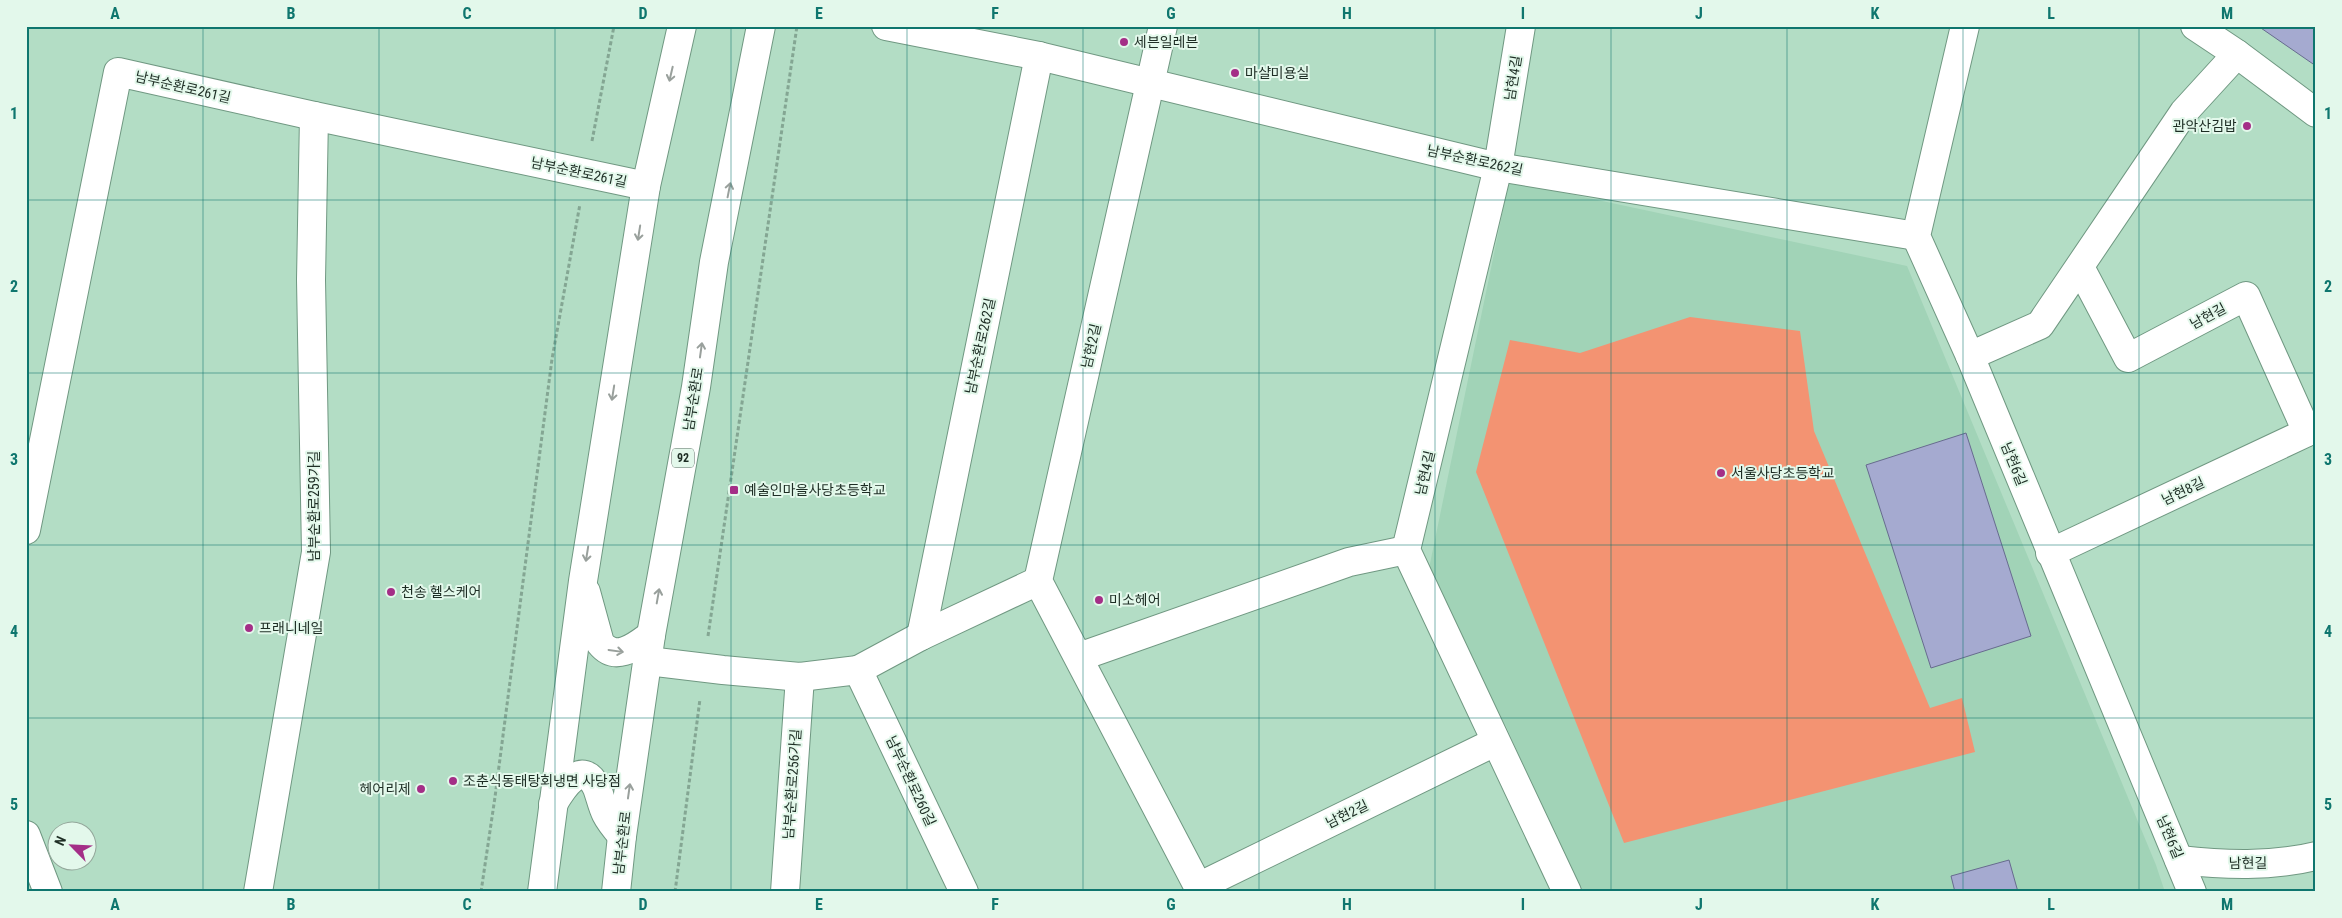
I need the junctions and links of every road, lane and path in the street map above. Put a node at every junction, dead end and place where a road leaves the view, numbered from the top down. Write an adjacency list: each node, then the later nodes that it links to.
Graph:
1 (614, 26): 16 (path)
2 (682, 26): 17 (street, one-way to 17)
3 (761, 26): 28 (street, 남부순환로 / 92, one-way to 3)
4 (797, 26): 30 (path)
5 (886, 26): 11 (street, 남부순환로262길)
6 (1163, 26): 12 (street, 남현2길)
7 (1521, 26): 15 (street, 남현4길)
8 (1965, 26): 18 (street)
9 (2195, 26): 10 (street)
10 (2237, 54): 13 (street); 19 (street)
11 (1039, 56): 12 (street, 남부순환로262길); 27 (street, 남부순환로262길)
12 (1151, 84): 15 (street, 남부순환로262길); 26 (street, 남현2길)
13 (2316, 113)
14 (314, 116): 16 (street, 남부순환로261길); 22 (street, 남부순환로261길); 41 (street, 남부순환로259가길)
15 (1498, 167): 18 (street, 남부순환로262길); 23 (street, 남현4길)
16 (586, 173): 17 (street, 남부순환로261길); 42 (path)
17 (646, 186): 25 (street, one-way to 25)
18 (1916, 236): 20 (street, 남현6길)
19 (2080, 267): 20 (street); 21 (street, 남현길)
20 (1970, 356): 24 (street, 남현6길)
21 (2312, 430): 24 (street, 남현8길)
22 (26, 530)
23 (1406, 550): 29 (street); 33 (street)
24 (2050, 553): 38 (street, 남현6길)
25 (583, 581): 28 (street, one-way to 28); 34 (street)
26 (1038, 581): 27 (street); 29 (street, 남현2길)
27 (921, 636): 31 (street)
28 (650, 648): 30 (street); 36 (street, 남부순환로 / 92, one-way to 28)
29 (1079, 658): 39 (street, 남현2길)
30 (704, 668): 32 (street); 45 (path)
31 (858, 670): 32 (street); 47 (street, 남부순환로260길)
32 (800, 677): 46 (street, 남부순환로256가길)
33 (1495, 742): 39 (street, 남현2길); 48 (street)
34 (553, 805): 36 (street); 43 (street)
35 (26, 835): 40 (street)
36 (622, 836): 44 (street, 남부순환로 / 92)
37 (2316, 856): 38 (street, 남현길)
38 (2179, 860): 49 (street, 남현6길)
39 (1200, 889)
40 (48, 892)
41 (258, 892)
42 (481, 892)
43 (542, 892)
44 (616, 892)
45 (675, 892)
46 (785, 892)
47 (964, 892)
48 (1567, 892)
49 (2192, 892)

